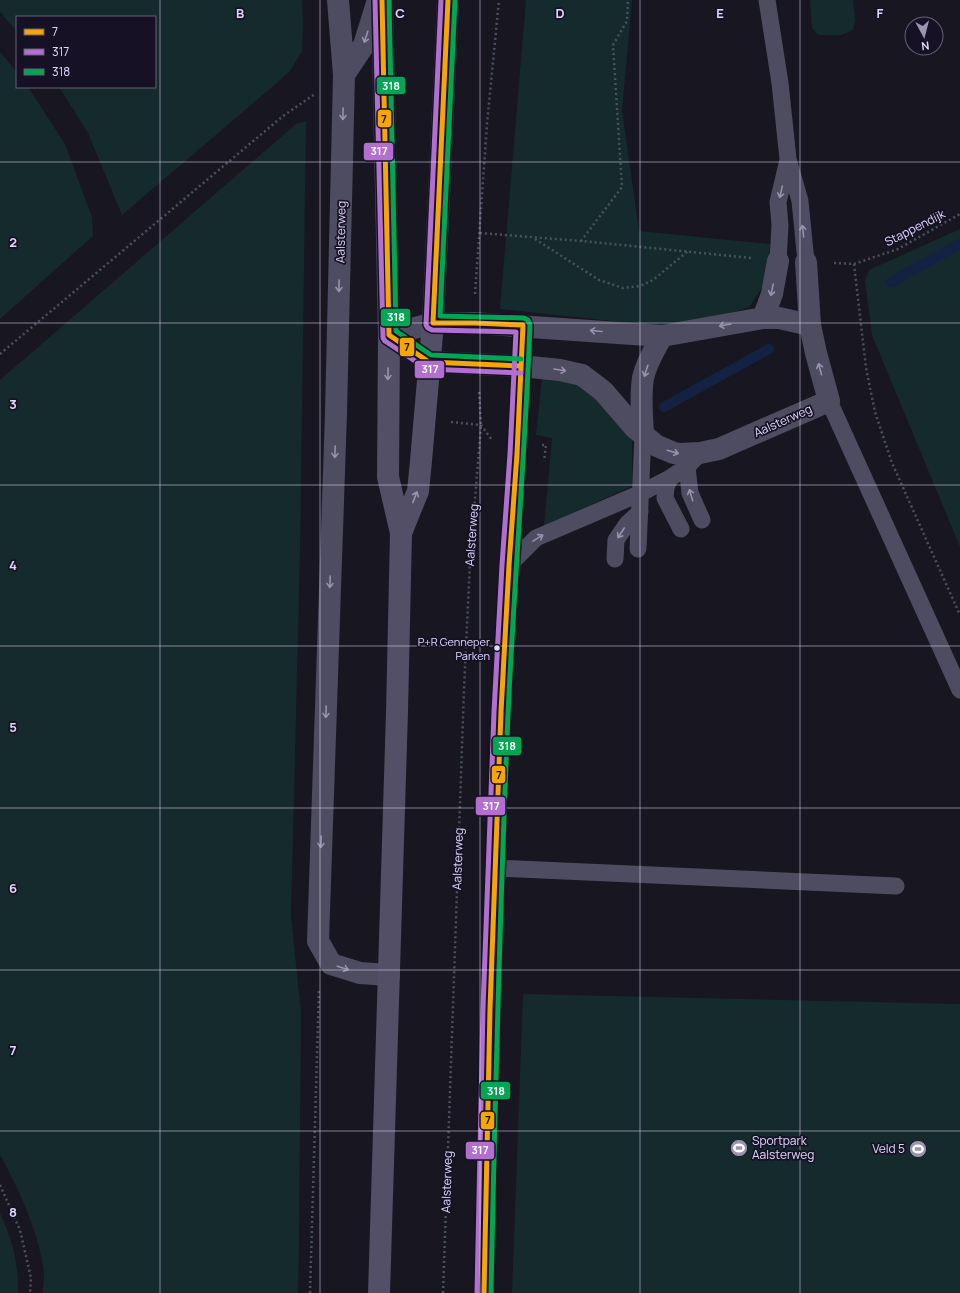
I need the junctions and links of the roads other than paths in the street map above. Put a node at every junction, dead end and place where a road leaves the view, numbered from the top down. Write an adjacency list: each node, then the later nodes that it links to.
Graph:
1 (338, 0): 6 (street, Aalsterweg)
2 (378, 0): 6 (street, one-way to 6)
3 (382, 0): 14 (main road)
4 (448, 0): 11 (main road)
5 (767, 0): 7 (lane)
6 (344, 76): 33 (street, Aalsterweg, one-way to 33)
7 (788, 159): 8 (lane, one-way to 8); 9 (lane, one-way to 7)
8 (778, 261): 10 (street, one-way to 10)
9 (806, 262): 13 (street)
10 (763, 318): 13 (street); 15 (street, one-way to 15)
11 (433, 323): 12 (street); 14 (street); 16 (main road)
12 (522, 325): 15 (street, one-way to 12); 17 (lane)
13 (810, 325): 18 (street, one-way to 13)
14 (389, 335): 16 (street); 26 (main road, one-way to 26)
15 (662, 336): 19 (street, one-way to 19)
16 (429, 362): 17 (street, Aalsterweg); 26 (main road, one-way to 16)
17 (521, 366): 19 (street, Aalsterweg, one-way to 19); 29 (lane)
18 (829, 401): 20 (street, Aalsterweg); 30 (lane)
19 (643, 434): 20 (street, Aalsterweg, one-way to 20); 22 (lane)
20 (693, 460): 21 (lane); 24 (lane, one-way to 20)
21 (670, 478): 22 (lane); 25 (lane)
22 (641, 493): 23 (lane); 29 (lane, one-way to 22)
23 (640, 512): 27 (lane); 28 (lane, one-way to 28)
24 (702, 520)
25 (681, 529)
26 (401, 533): 33 (main road)
27 (638, 549)
28 (616, 559)
29 (510, 565): 31 (lane)
30 (960, 690)
31 (496, 868): 32 (lane); 35 (lane)
32 (896, 886)
33 (389, 975): 34 (main road)
34 (379, 1293)
35 (484, 1293)

